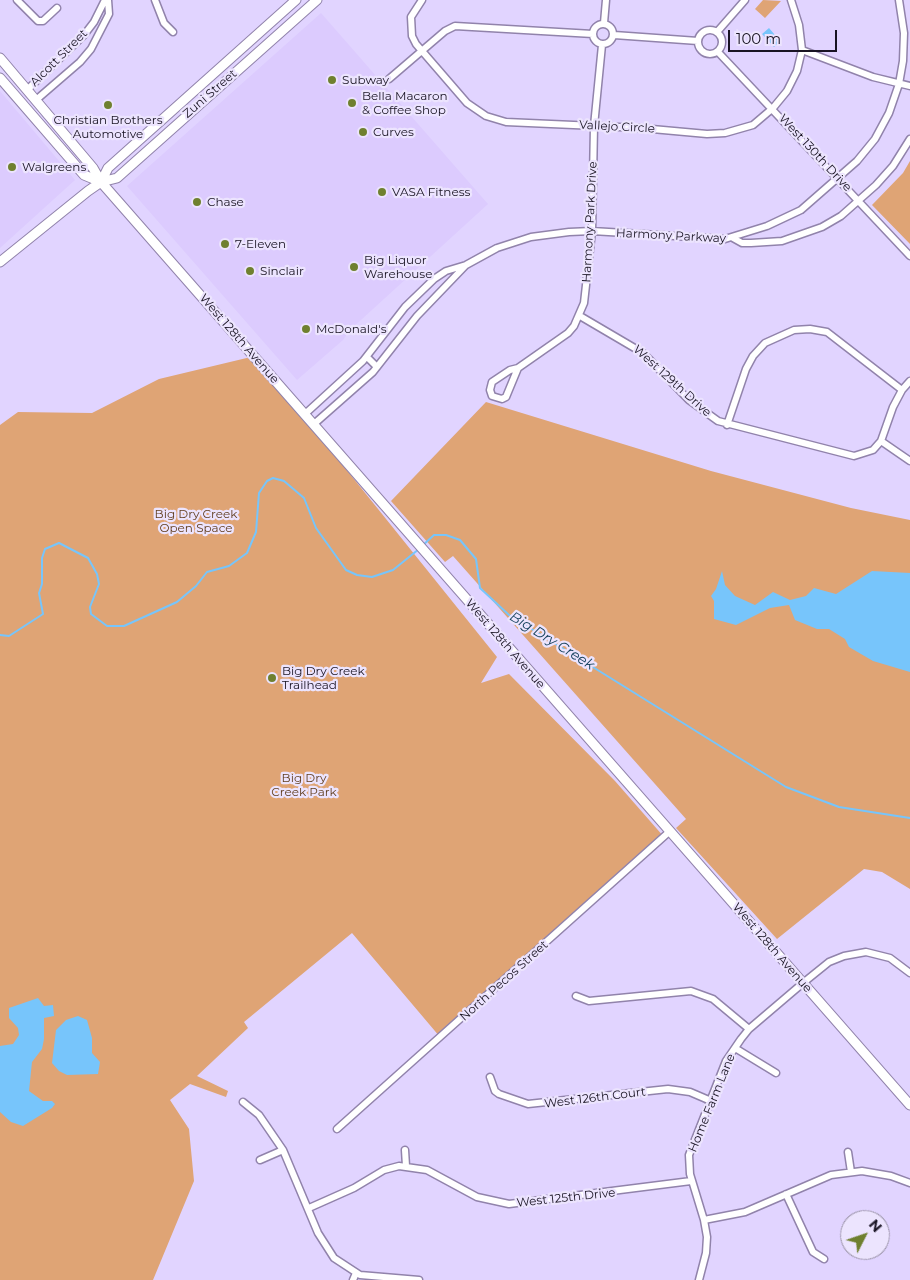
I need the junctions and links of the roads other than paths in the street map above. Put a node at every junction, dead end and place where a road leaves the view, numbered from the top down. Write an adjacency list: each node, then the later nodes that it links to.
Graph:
1 (17, 0): 11 (street)
2 (107, 0): 27 (street, Alcott Street); 28 (street, Alcott Street)
3 (155, 0): 13 (street)
4 (296, 0): 33 (main road, Zuni Street)
5 (317, 0): 33 (main road, Zuni Street)
6 (422, 0): 19 (street, Vallejo Circle)
7 (606, 0): 12 (street)
8 (745, 0): 14 (street)
9 (791, 0): 20 (street, Vallejo Circle)
10 (899, 0): 25 (street, Harmony Parkway)
11 (57, 8)
12 (604, 23): 15 (street); 16 (street)
13 (173, 32)
14 (717, 32): 17 (street); 21 (street)
15 (593, 34): 18 (street); 19 (street)
16 (614, 35): 17 (street); 18 (street)
17 (698, 42): 21 (street)
18 (602, 45): 30 (street, Harmony Park Drive)
19 (422, 50): 24 (street); 30 (street, Vallejo Circle)
20 (802, 50): 25 (street); 29 (street, Vallejo Circle)
21 (718, 52): 29 (street, West 130th Drive)
22 (0, 58): 27 (main road)
23 (0, 78): 33 (main road)
24 (389, 79)
25 (899, 84): 26 (street); 32 (street, Harmony Parkway)
26 (910, 86)
27 (27, 90): 28 (main road)
28 (36, 100): 33 (main road)
29 (773, 108): 30 (street, Vallejo Circle); 32 (street, West 130th Drive)
30 (594, 126): 35 (street, Harmony Park Drive)
31 (910, 139): 34 (street, Harmony Parkway)
32 (838, 179): 34 (street, West 130th Drive); 36 (street, Harmony Parkway)
33 (101, 182): 38 (main road, Zuni Street); 46 (main road, West 128th Avenue)
34 (860, 201): 36 (street, Harmony Parkway); 37 (street, West 130th Drive)
35 (592, 231): 36 (street, Harmony Parkway); 39 (street, Harmony Parkway); 40 (street, Harmony Park Drive)
36 (733, 238)
37 (910, 256)
38 (0, 262)
39 (466, 265): 41 (street, Harmony Parkway); 42 (street, Harmony Parkway)
40 (580, 316): 43 (street, Harmony Park Drive); 48 (street, West 129th Drive)
41 (367, 356): 42 (street); 46 (street, Harmony Parkway)
42 (377, 367): 47 (street, Harmony Parkway)
43 (518, 368): 43 (street, Harmony Park Drive)
44 (910, 381): 45 (street)
45 (902, 390): 48 (street); 49 (street)
46 (305, 414): 47 (main road, West 128th Avenue)
47 (314, 424): 51 (main road, West 128th Avenue)
48 (727, 425): 49 (street, West 129th Drive)
49 (881, 442): 50 (street)
50 (910, 461)
51 (670, 832): 53 (main road, West 128th Avenue); 62 (street, North Pecos Street)
52 (910, 973): 53 (street, Home Farm Lane)
53 (803, 983): 55 (street, Home Farm Lane); 61 (main road, West 128th Avenue)
54 (576, 996): 55 (street)
55 (749, 1029): 56 (street, Home Farm Lane)
56 (735, 1048): 57 (street); 59 (street, Home Farm Lane)
57 (776, 1073)
58 (490, 1077): 59 (street, West 126th Court)
59 (711, 1101): 69 (street, Home Farm Lane)
60 (243, 1102): 63 (street)
61 (910, 1105)
62 (337, 1129)
63 (283, 1150): 66 (street); 72 (street)
64 (405, 1150): 67 (street)
65 (848, 1152): 68 (street)
66 (260, 1160)
67 (406, 1166): 69 (street, West 125th Drive); 72 (street, West 125th Drive)
68 (851, 1172): 70 (street); 71 (street)
69 (691, 1181): 73 (street, Home Farm Lane)
70 (910, 1183)
71 (786, 1194): 73 (street); 74 (street)
72 (309, 1208): 75 (street)
73 (704, 1220): 78 (street, Home Farm Lane)
74 (824, 1259)
75 (356, 1273): 76 (street); 77 (street)
76 (353, 1280)
77 (419, 1280)
78 (699, 1280)

